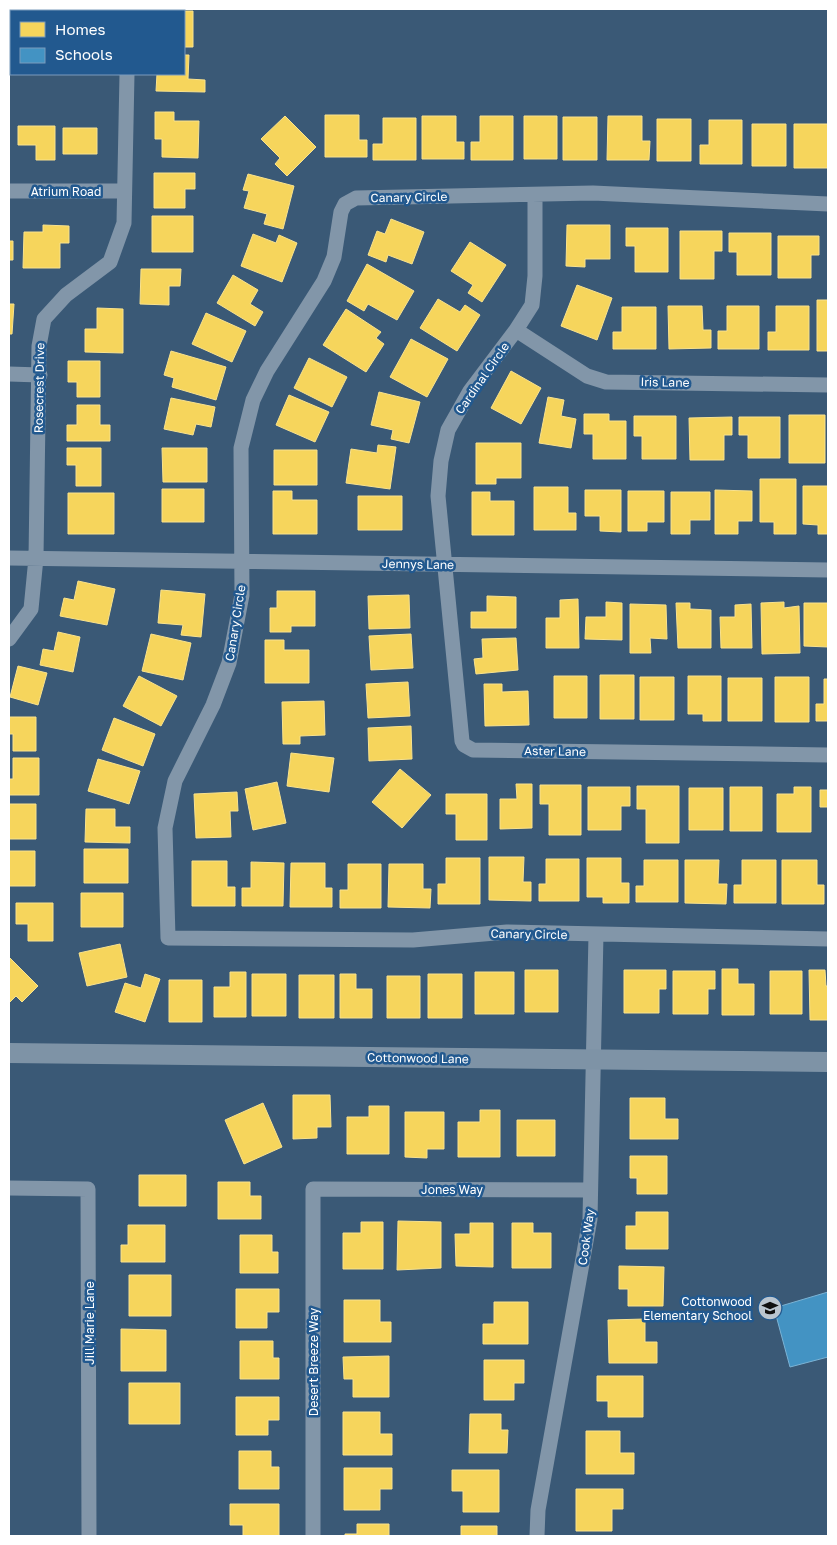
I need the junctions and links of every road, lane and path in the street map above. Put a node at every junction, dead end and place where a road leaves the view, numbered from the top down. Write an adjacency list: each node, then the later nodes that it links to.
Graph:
1 (127, 75): 3 (street, Rosecrest Drive)
2 (9, 191): 3 (street, Atrium Road)
3 (124, 191): 8 (street, Rosecrest Drive)
4 (535, 195): 5 (street, Canary Circle); 6 (street, Cardinal Circle); 12 (street, Canary Circle)
5 (828, 204)
6 (516, 330): 9 (street, Iris Lane); 13 (street, Cardinal Circle)
7 (9, 374): 8 (street)
8 (40, 375): 11 (street, Rosecrest Drive)
9 (828, 385)
10 (9, 558): 11 (street, Jennys Lane)
11 (36, 558): 12 (street, Jennys Lane); 15 (street, Rosecrest Drive)
12 (242, 560): 13 (street, Jennys Lane); 17 (street, Canary Circle)
13 (445, 565): 14 (street, Jennys Lane); 16 (street, Aster Lane)
14 (828, 570)
15 (9, 639)
16 (828, 755)
17 (596, 934): 18 (street, Canary Circle); 20 (street, Cook Way)
18 (828, 939)
19 (9, 1053): 20 (main road, Cottonwood Lane)
20 (595, 1060): 21 (main road, Cottonwood Lane); 24 (street, Cook Way)
21 (828, 1062)
22 (9, 1188): 25 (street, Jill Marie Lane)
23 (314, 1188): 24 (street, Jones Way); 26 (street, Desert Breeze Way)
24 (590, 1190): 27 (street, Cook Way)
25 (89, 1536)
26 (314, 1536)
27 (537, 1536)

